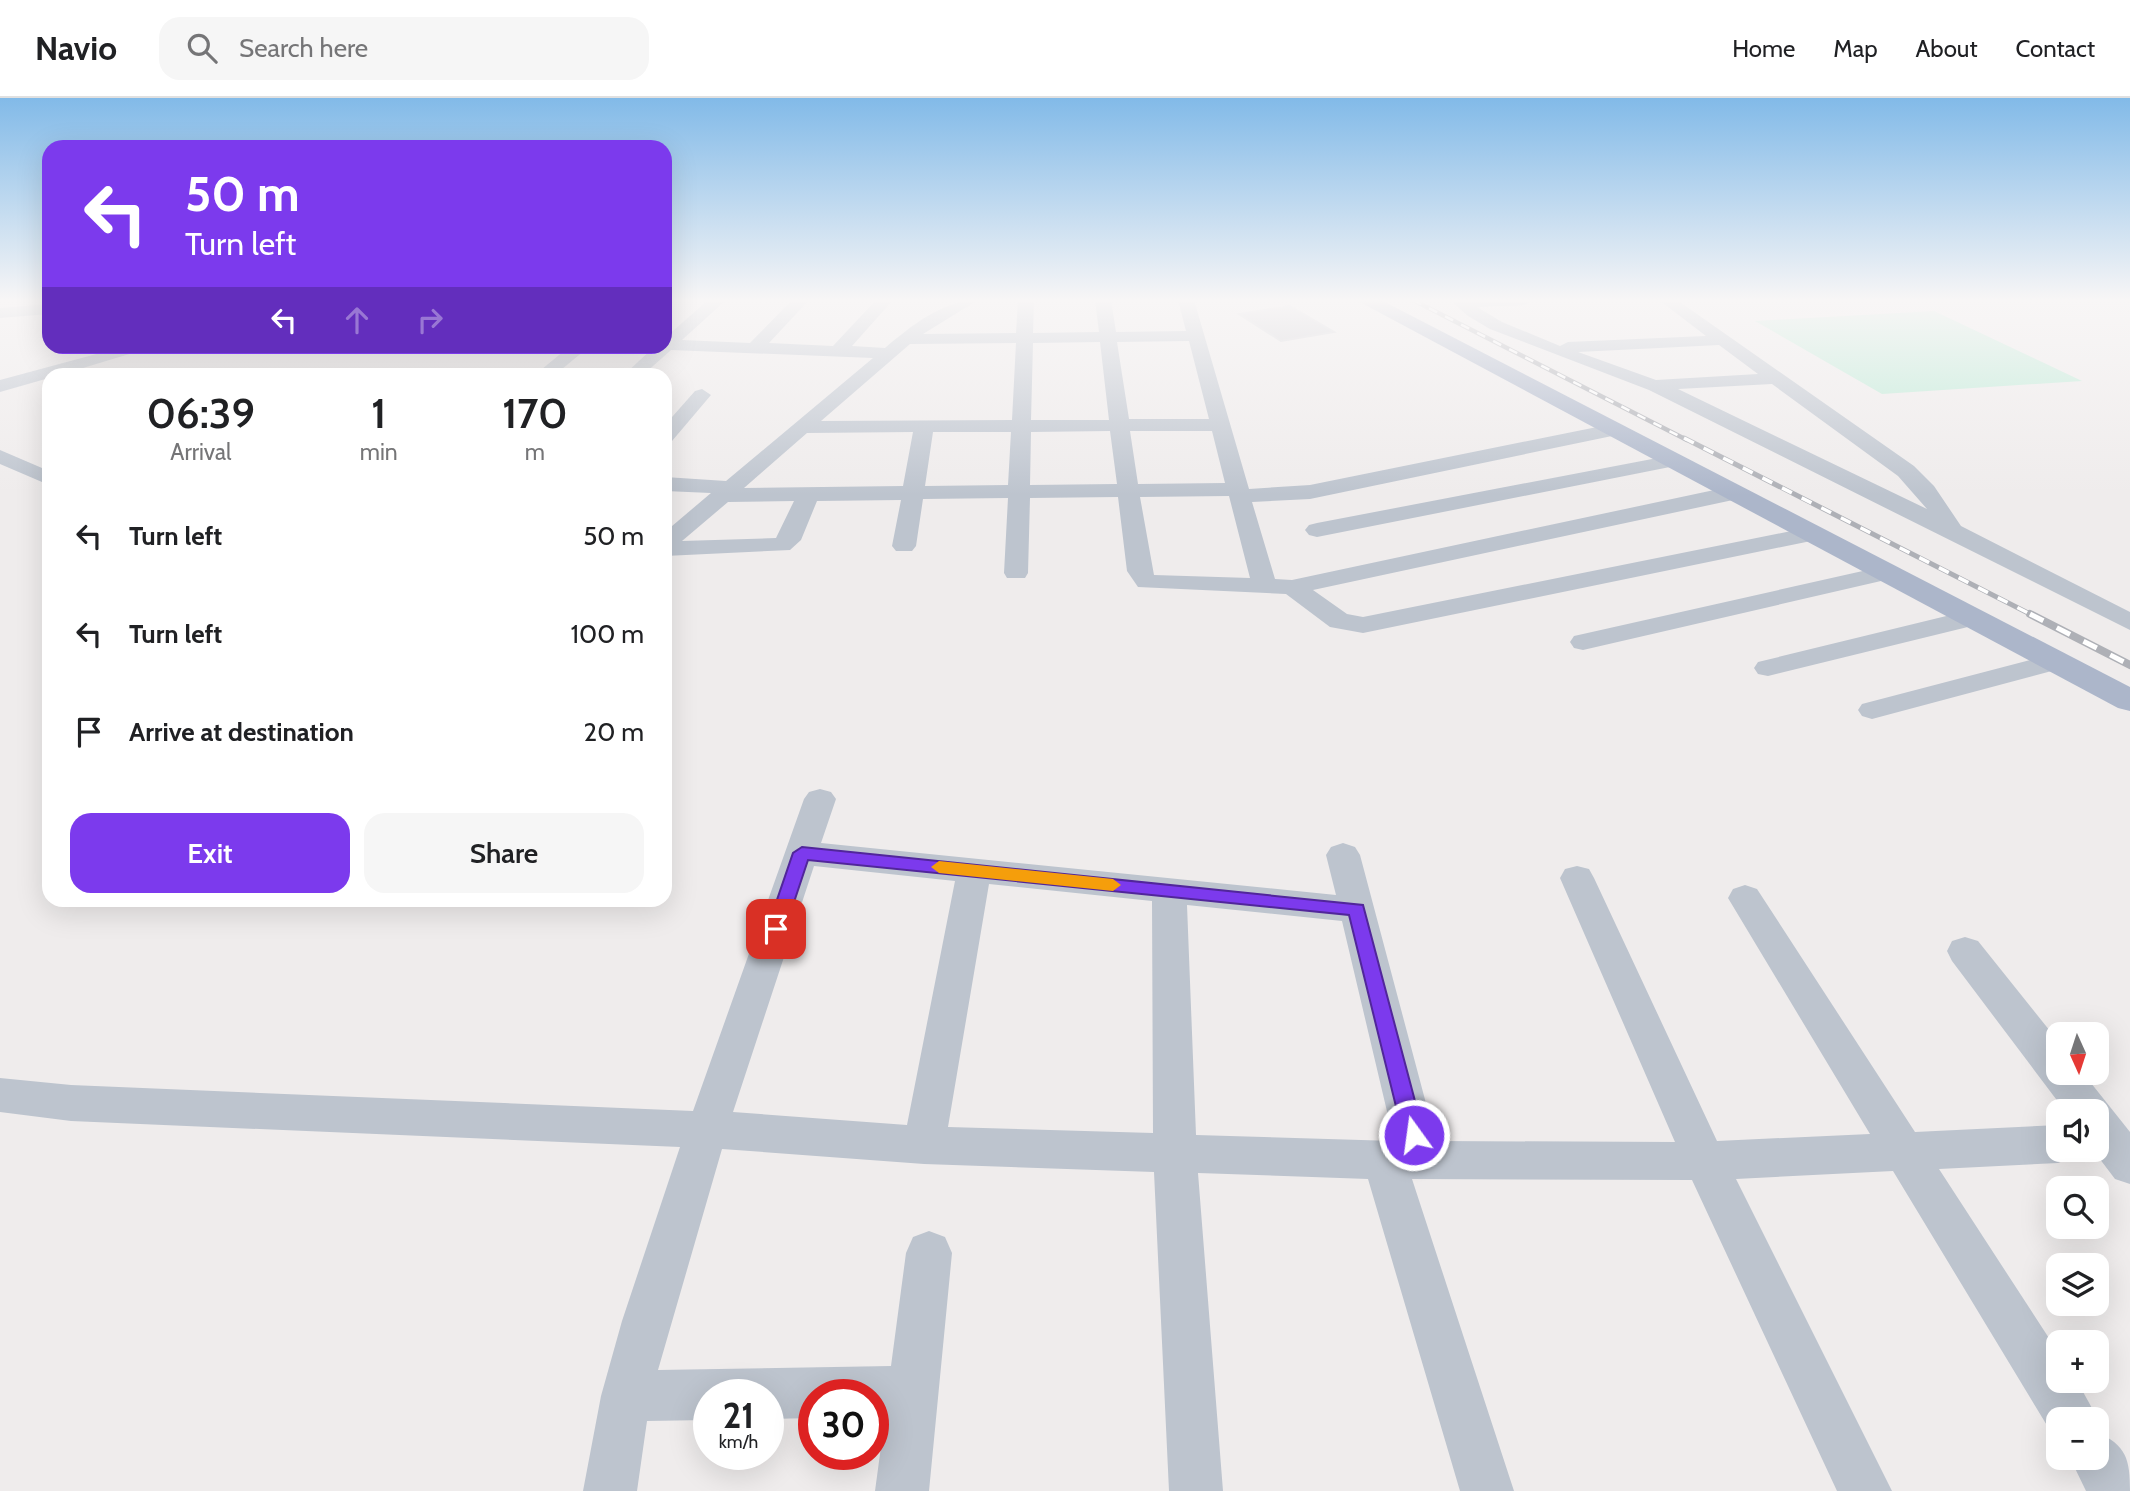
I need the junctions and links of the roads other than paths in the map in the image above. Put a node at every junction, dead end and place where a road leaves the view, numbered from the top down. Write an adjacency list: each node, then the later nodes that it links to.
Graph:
1 (34, 365): 11 (street)
2 (876, 365): 19 (street)
3 (1024, 365): 17 (street)
4 (1111, 365): 18 (street)
5 (1204, 365): 15 (street)
6 (1489, 365): 21 (main road)
7 (1600, 365): 13 (street)
8 (1760, 365): 10 (street)
9 (42, 374): 11 (street)
10 (1778, 378): 13 (street); 34 (street)
11 (21, 380): 12 (street)
12 (0, 386)
13 (1654, 386): 34 (street)
14 (702, 396): 20 (street)
15 (1221, 425): 18 (street); 29 (street)
16 (924, 426): 17 (street); 19 (street); 31 (street)
17 (1021, 426): 18 (street); 28 (street)
18 (1119, 426): 26 (street)
19 (802, 427): 27 (street)
20 (672, 429)
21 (1612, 430): 23 (main road); 29 (street)
22 (0, 456): 24 (street)
23 (1673, 461): 30 (main road); 33 (street)
24 (42, 476)
25 (672, 485): 27 (street)
26 (1128, 491): 28 (street); 29 (street); 41 (street)
27 (726, 492): 32 (street); 36 (street)
28 (1019, 493): 31 (street); 39 (street)
29 (1239, 493): 41 (street)
30 (1733, 493): 35 (main road); 42 (street)
31 (913, 494): 32 (street); 37 (street)
32 (808, 495): 38 (street)
33 (1317, 530)
34 (1953, 532): 44 (street)
35 (1811, 534): 40 (main road); 42 (street)
36 (672, 538)
37 (904, 546)
38 (672, 549)
39 (1016, 573)
40 (1885, 573): 43 (main road); 45 (street)
41 (1264, 585): 42 (street)
42 (1292, 587)
43 (1971, 618): 46 (main road); 47 (street)
44 (2130, 622)
45 (1583, 642)
46 (2053, 662): 48 (main road); 49 (street)
47 (1768, 668)
48 (2130, 701)
49 (1872, 710)
50 (820, 799): 51 (street)
51 (802, 853): 53 (street); 63 (street)
52 (1343, 855): 57 (street)
53 (974, 871): 55 (street); 64 (street)
54 (1577, 878): 69 (street)
55 (1169, 891): 57 (street); 67 (street)
56 (1745, 898): 66 (street)
57 (1357, 910): 68 (street)
58 (1965, 951): 59 (street)
59 (2046, 1055)
60 (2069, 1085): 62 (street)
61 (0, 1096): 63 (street)
62 (2080, 1099)
63 (706, 1132): 64 (street); 74 (street)
64 (924, 1144): 67 (street)
65 (2046, 1145): 66 (street)
66 (1905, 1151): 69 (street); 75 (street)
67 (1175, 1153): 68 (street); 79 (street)
68 (1402, 1160): 69 (street); 80 (street)
69 (1705, 1161): 81 (street)
70 (929, 1253): 71 (street)
71 (913, 1391): 72 (street); 78 (street)
72 (784, 1394)
73 (693, 1395): 74 (street)
74 (626, 1396): 77 (street)
75 (2065, 1407)
76 (2104, 1470): 82 (street)
77 (610, 1491)
78 (902, 1491)
79 (1196, 1491)
80 (1487, 1491)
81 (1864, 1491)
82 (2117, 1491)

